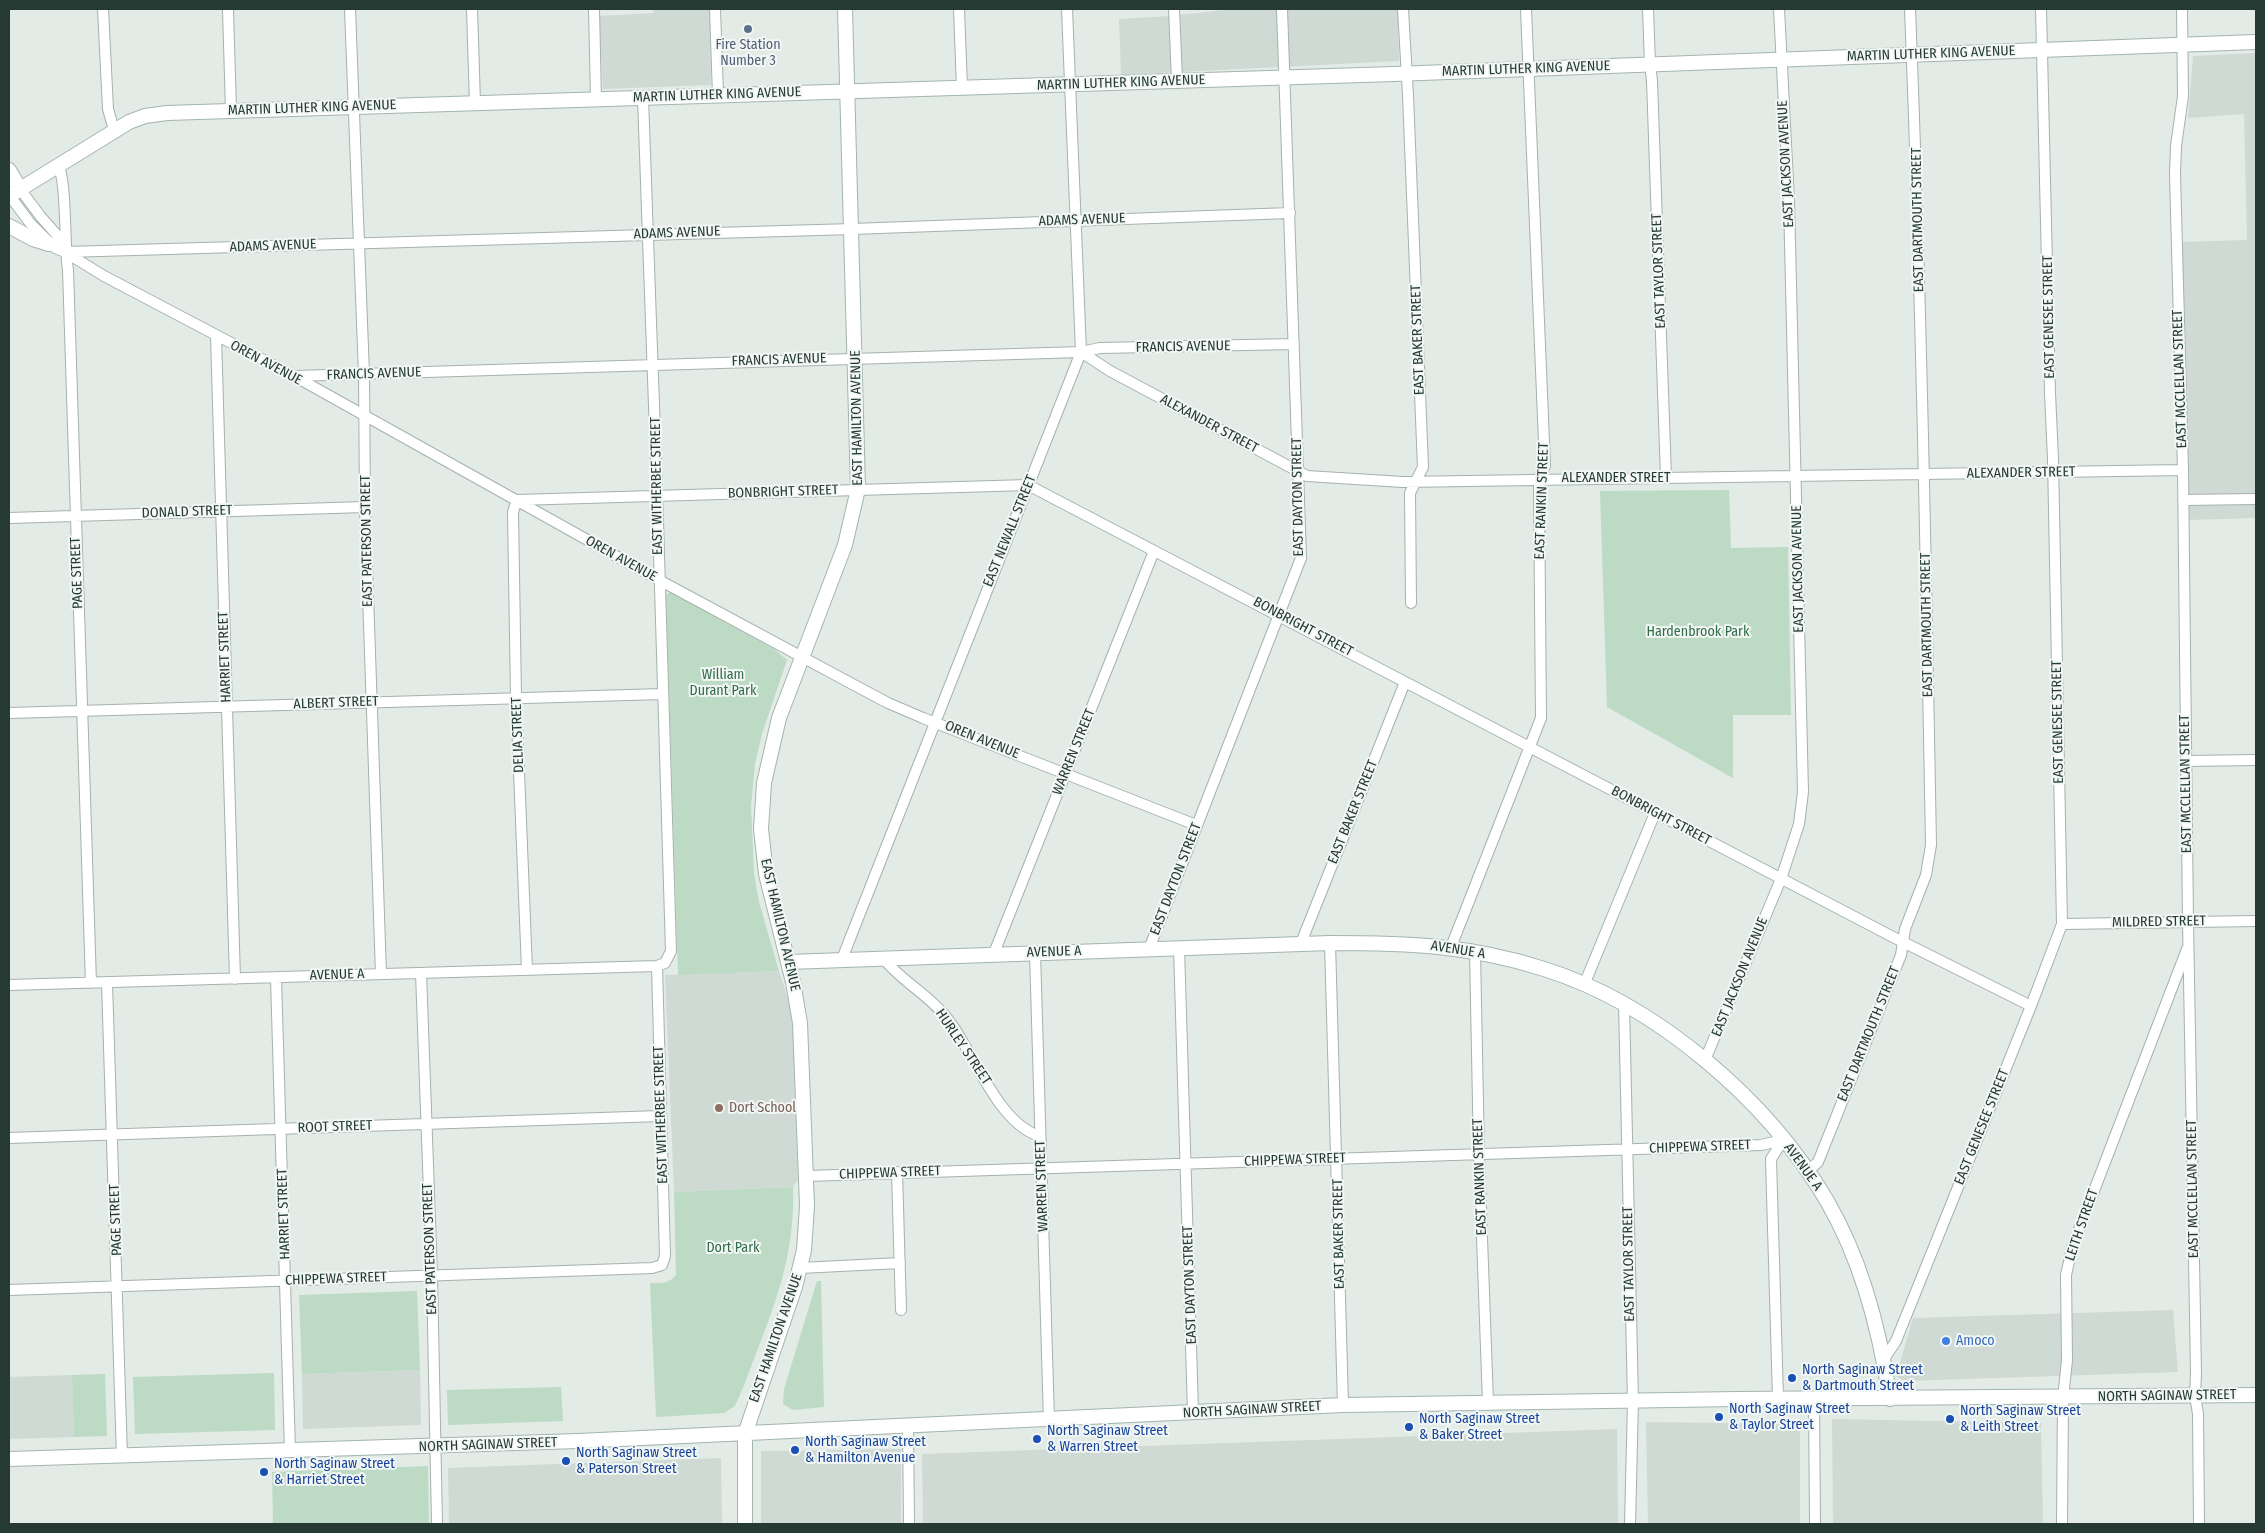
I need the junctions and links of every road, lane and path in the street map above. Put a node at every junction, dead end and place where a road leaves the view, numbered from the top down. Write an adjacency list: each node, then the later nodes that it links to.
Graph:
1 (103, 9): 38 (street)
2 (228, 9): 37 (street)
3 (350, 9): 36 (street, EAST PATERSON STREET)
4 (472, 9): 35 (street)
5 (594, 9): 34 (street)
6 (715, 9): 32 (street)
7 (844, 9): 31 (street, EAST HAMILTON AVENUE)
8 (959, 9): 30 (street)
9 (1067, 9): 29 (street, EAST NEWALL STREET)
10 (1174, 9): 28 (street)
11 (1282, 9): 27 (street, EAST DAYTON STREET)
12 (1403, 9): 26 (street, EAST BAKER STREET)
13 (1526, 9): 25 (street, EAST RANKIN STREET)
14 (1648, 9): 24 (street, EAST TAYLOR STREET)
15 (1779, 9): 23 (street, EAST JACKSON AVENUE)
16 (1910, 9): 22 (street, EAST DARTMOUTH STREET)
17 (2041, 9): 21 (street, EAST GENESEE STREET)
18 (2182, 9): 20 (street, EAST MCCLELLAN STREET)
19 (2256, 42): 20 (street, MARTIN LUTHER KING AVENUE)
20 (2183, 44): 21 (street, MARTIN LUTHER KING AVENUE); 58 (street, EAST MCCLELLAN STREET)
21 (2043, 50): 22 (street, MARTIN LUTHER KING AVENUE); 60 (street, EAST GENESEE STREET)
22 (1912, 55): 23 (street, MARTIN LUTHER KING AVENUE); 61 (street, EAST DARTMOUTH STREET)
23 (1781, 59): 24 (street, MARTIN LUTHER KING AVENUE); 62 (street, EAST JACKSON AVENUE)
24 (1650, 64): 25 (street, MARTIN LUTHER KING AVENUE); 63 (street, EAST TAYLOR STREET)
25 (1528, 69): 26 (street, MARTIN LUTHER KING AVENUE); 64 (street, EAST RANKIN STREET)
26 (1406, 74): 27 (street, MARTIN LUTHER KING AVENUE); 65 (street, EAST BAKER STREET)
27 (1284, 77): 28 (street, MARTIN LUTHER KING AVENUE); 42 (street, EAST DAYTON STREET)
28 (1177, 81): 29 (street, MARTIN LUTHER KING AVENUE)
29 (1069, 84): 30 (street, MARTIN LUTHER KING AVENUE); 43 (street, EAST NEWALL STREET)
30 (962, 88): 31 (street, MARTIN LUTHER KING AVENUE)
31 (847, 91): 32 (street, MARTIN LUTHER KING AVENUE); 45 (street, EAST HAMILTON AVENUE)
32 (718, 95): 33 (street, MARTIN LUTHER KING AVENUE)
33 (643, 98): 34 (street, MARTIN LUTHER KING AVENUE); 46 (street, EAST WITHERBEE STREET)
34 (596, 99): 35 (street, MARTIN LUTHER KING AVENUE)
35 (475, 103): 36 (street, MARTIN LUTHER KING AVENUE)
36 (353, 107): 37 (street, MARTIN LUTHER KING AVENUE); 47 (street, EAST PATERSON STREET)
37 (231, 111): 38 (street, MARTIN LUTHER KING AVENUE)
38 (114, 130): 39 (street, MARTIN LUTHER KING AVENUE)
39 (58, 165): 41 (street, MARTIN LUTHER KING AVENUE); 49 (street, PAGE STREET)
40 (9, 170): 41 (street)
41 (12, 194): 48 (street, OREN AVENUE); 49 (street, OREN AVENUE)
42 (1290, 213): 43 (street, ADAMS AVENUE); 51 (street, EAST DAYTON STREET)
43 (1076, 220): 45 (street, ADAMS AVENUE); 52 (street, EAST NEWALL STREET)
44 (9, 226): 48 (street)
45 (852, 229): 46 (street, ADAMS AVENUE); 53 (street, EAST HAMILTON AVENUE)
46 (650, 234): 47 (street, ADAMS AVENUE); 54 (street, EAST WITHERBEE STREET)
47 (359, 243): 49 (street, ADAMS AVENUE); 55 (street, EAST PATERSON STREET)
48 (49, 244): 49 (street, OREN AVENUE)
49 (65, 252): 50 (street, OREN AVENUE); 74 (street, PAGE STREET)
50 (216, 336): 56 (street, OREN AVENUE); 73 (street, HARRIET STREET)
51 (1294, 344): 52 (street, FRANCIS AVENUE); 59 (street, EAST DAYTON STREET)
52 (1081, 352): 53 (street, FRANCIS AVENUE); 59 (street, ALEXANDER STREET); 66 (street, EAST NEWALL STREET)
53 (856, 358): 54 (street, FRANCIS AVENUE); 67 (street, EAST HAMILTON AVENUE)
54 (654, 364): 55 (street, FRANCIS AVENUE); 68 (street, EAST WITHERBEE STREET)
55 (364, 374): 56 (street, FRANCIS AVENUE); 57 (street, EAST PATERSON STREET)
56 (294, 376): 57 (street, OREN AVENUE)
57 (364, 417): 70 (street, OREN AVENUE); 72 (street, EAST PATERSON STREET)
58 (2183, 470): 60 (street, ALEXANDER STREET); 71 (street, EAST MCCLELLAN STREET)
59 (1298, 471): 65 (street, ALEXANDER STREET); 79 (street, EAST DAYTON STREET)
60 (2053, 472): 61 (street, ALEXANDER STREET); 98 (street, EAST GENESEE STREET)
61 (1925, 474): 62 (street, ALEXANDER STREET); 99 (street, EAST DARTMOUTH STREET)
62 (1796, 476): 63 (street, ALEXANDER STREET); 95 (street, EAST JACKSON AVENUE)
63 (1666, 477): 64 (street, ALEXANDER STREET)
64 (1539, 478): 65 (street, ALEXANDER STREET); 89 (street, EAST RANKIN STREET)
65 (1417, 481): 78 (street, EAST BAKER STREET)
66 (1028, 485): 67 (street, BONBRIGHT STREET); 76 (street, BONBRIGHT STREET); 88 (street, EAST NEWALL STREET)
67 (858, 489): 68 (street, BONBRIGHT STREET); 80 (street, EAST HAMILTON AVENUE)
68 (658, 496): 70 (street, BONBRIGHT STREET); 77 (street, EAST WITHERBEE STREET)
69 (2256, 499): 71 (street)
70 (517, 500): 77 (street, OREN AVENUE); 83 (street, DELIA STREET)
71 (2183, 500): 91 (street, EAST MCCLELLAN STREET)
72 (365, 507): 73 (street, DONALD STREET); 84 (street, EAST PATERSON STREET)
73 (221, 511): 74 (street, DONALD STREET); 85 (street, HARRIET STREET)
74 (75, 516): 75 (street, DONALD STREET); 86 (street, PAGE STREET)
75 (9, 518)
76 (1154, 551): 79 (street, BONBRIGHT STREET); 92 (street, WARREN STREET)
77 (658, 580): 80 (street, OREN AVENUE); 82 (street, EAST WITHERBEE STREET)
78 (1412, 603)
79 (1279, 614): 81 (street, BONBRIGHT STREET); 94 (street, EAST DAYTON STREET)
80 (803, 656): 88 (street, OREN AVENUE); 111 (street, EAST HAMILTON AVENUE)
81 (1405, 682): 89 (street, BONBRIGHT STREET); 100 (street, EAST BAKER STREET)
82 (663, 694): 83 (street, ALBERT STREET); 112 (street, EAST WITHERBEE STREET)
83 (516, 697): 84 (street, ALBERT STREET); 113 (street, DELIA STREET)
84 (371, 702): 85 (street, ALBERT STREET); 115 (street, EAST PATERSON STREET)
85 (227, 707): 86 (street, ALBERT STREET); 117 (street, HARRIET STREET)
86 (83, 711): 87 (street, ALBERT STREET); 118 (street, PAGE STREET)
87 (9, 713)
88 (935, 721): 92 (street, OREN AVENUE); 110 (street, EAST NEWALL STREET)
89 (1530, 747): 93 (street, BONBRIGHT STREET); 103 (street, EAST RANKIN STREET)
90 (2256, 760): 91 (street)
91 (2186, 761): 96 (street, EAST MCCLELLAN STREET)
92 (1066, 773): 94 (street, OREN AVENUE); 107 (street, WARREN STREET)
93 (1655, 813): 95 (street, BONBRIGHT STREET); 121 (street)
94 (1196, 825): 105 (street, EAST DAYTON STREET)
95 (1781, 879): 99 (street, BONBRIGHT STREET); 124 (street, EAST JACKSON AVENUE)
96 (2188, 921): 97 (street, MILDRED STREET); 98 (street, MILDRED STREET); 102 (street, EAST MCCLELLAN STREET)
97 (2256, 921)
98 (2062, 924): 123 (street, EAST GENESEE STREET)
99 (1903, 942): 123 (street, BONBRIGHT STREET); 137 (street, EAST DARTMOUTH STREET)
100 (1301, 943): 101 (street, AVENUE A); 104 (street, AVENUE A)
101 (1330, 943): 103 (street, AVENUE A); 134 (street, EAST BAKER STREET)
102 (2189, 943): 150 (street, EAST MCCLELLAN STREET); 153 (street, LEITH STREET)
103 (1452, 947): 106 (street, AVENUE A)
104 (1179, 948): 105 (street, AVENUE A); 135 (street, EAST DAYTON STREET)
105 (1149, 949): 108 (street, AVENUE A)
106 (1475, 952): 121 (street, AVENUE A); 133 (street, EAST RANKIN STREET)
107 (994, 953): 108 (street, AVENUE A); 109 (street, AVENUE A)
108 (1035, 953): 129 (street, WARREN STREET)
109 (883, 958): 110 (street, AVENUE A); 129 (street, HURLEY STREET)
110 (842, 959): 111 (street, AVENUE A)
111 (788, 962): 139 (street, EAST HAMILTON AVENUE)
112 (661, 964): 113 (street, AVENUE A); 125 (street, EAST WITHERBEE STREET)
113 (526, 970): 114 (street, AVENUE A)
114 (421, 973): 115 (street, AVENUE A); 126 (street, EAST PATERSON STREET)
115 (381, 974): 116 (street, AVENUE A)
116 (276, 978): 117 (street, AVENUE A); 127 (street, HARRIET STREET)
117 (235, 979): 119 (street, AVENUE A)
118 (91, 983): 119 (street, AVENUE A); 120 (street, AVENUE A)
119 (107, 983): 128 (street, PAGE STREET)
120 (9, 985)
121 (1584, 985): 122 (street, AVENUE A)
122 (1624, 1004): 124 (street, AVENUE A); 132 (street, EAST TAYLOR STREET)
123 (2031, 1006): 148 (street, EAST GENESEE STREET)
124 (1705, 1060): 131 (street, AVENUE A)
125 (660, 1116): 126 (street, ROOT STREET); 141 (street, EAST WITHERBEE STREET)
126 (426, 1124): 127 (street, ROOT STREET); 143 (street, EAST PATERSON STREET)
127 (281, 1128): 128 (street, ROOT STREET); 144 (street, HARRIET STREET)
128 (112, 1134): 130 (street, ROOT STREET); 145 (street, PAGE STREET)
129 (1040, 1136): 136 (street, WARREN STREET)
130 (9, 1138)
131 (1783, 1140): 132 (street, CHIPPEWA STREET); 137 (street, AVENUE A); 151 (street)
132 (1627, 1150): 133 (street, CHIPPEWA STREET); 155 (street, EAST TAYLOR STREET)
133 (1479, 1154): 134 (street, CHIPPEWA STREET); 156 (street, EAST RANKIN STREET)
134 (1337, 1158): 135 (street, CHIPPEWA STREET); 157 (street, EAST BAKER STREET)
135 (1187, 1163): 136 (street, CHIPPEWA STREET); 158 (street, EAST DAYTON STREET)
136 (1042, 1168): 138 (street, CHIPPEWA STREET); 159 (street, WARREN STREET)
137 (1808, 1171): 148 (street, AVENUE A)
138 (897, 1172): 139 (street, CHIPPEWA STREET); 140 (street)
139 (807, 1176): 142 (street, EAST HAMILTON AVENUE)
140 (900, 1263): 142 (street); 147 (street)
141 (662, 1265): 143 (street, CHIPPEWA STREET)
142 (800, 1268): 161 (street, EAST HAMILTON AVENUE)
143 (432, 1275): 144 (street, CHIPPEWA STREET); 162 (street, EAST PATERSON STREET)
144 (286, 1281): 145 (street, CHIPPEWA STREET); 163 (street, HARRIET STREET)
145 (118, 1286): 146 (street, CHIPPEWA STREET); 164 (street, PAGE STREET)
146 (9, 1290)
147 (901, 1310)
148 (1884, 1359): 154 (street, AVENUE A)
149 (2256, 1395): 150 (street, NORTH SAGINAW STREET)
150 (2195, 1396): 153 (street, NORTH SAGINAW STREET); 172 (street, EAST MCCLELLAN STREET)
151 (1778, 1398): 152 (street, NORTH SAGINAW STREET); 155 (street, NORTH SAGINAW STREET)
152 (1814, 1398): 154 (street, NORTH SAGINAW STREET); 170 (street)
153 (2063, 1398): 154 (street, NORTH SAGINAW STREET); 171 (street, LEITH STREET)
154 (1890, 1399)
155 (1633, 1400): 156 (street, NORTH SAGINAW STREET); 169 (street, EAST TAYLOR STREET)
156 (1488, 1403): 157 (street, NORTH SAGINAW STREET)
157 (1343, 1406): 158 (street, NORTH SAGINAW STREET)
158 (1193, 1412): 159 (street, NORTH SAGINAW STREET)
159 (1049, 1420): 160 (street, NORTH SAGINAW STREET)
160 (908, 1426): 161 (street, NORTH SAGINAW STREET); 168 (street)
161 (745, 1434): 162 (street, NORTH SAGINAW STREET); 167 (street, EAST HAMILTON AVENUE)
162 (435, 1446): 163 (street, NORTH SAGINAW STREET); 166 (street, EAST PATERSON STREET)
163 (290, 1451): 164 (street, NORTH SAGINAW STREET)
164 (122, 1457): 165 (street, NORTH SAGINAW STREET)
165 (9, 1459)
166 (437, 1524)
167 (745, 1524)
168 (909, 1524)
169 (1630, 1524)
170 (1815, 1524)
171 (2062, 1524)
172 (2199, 1524)

